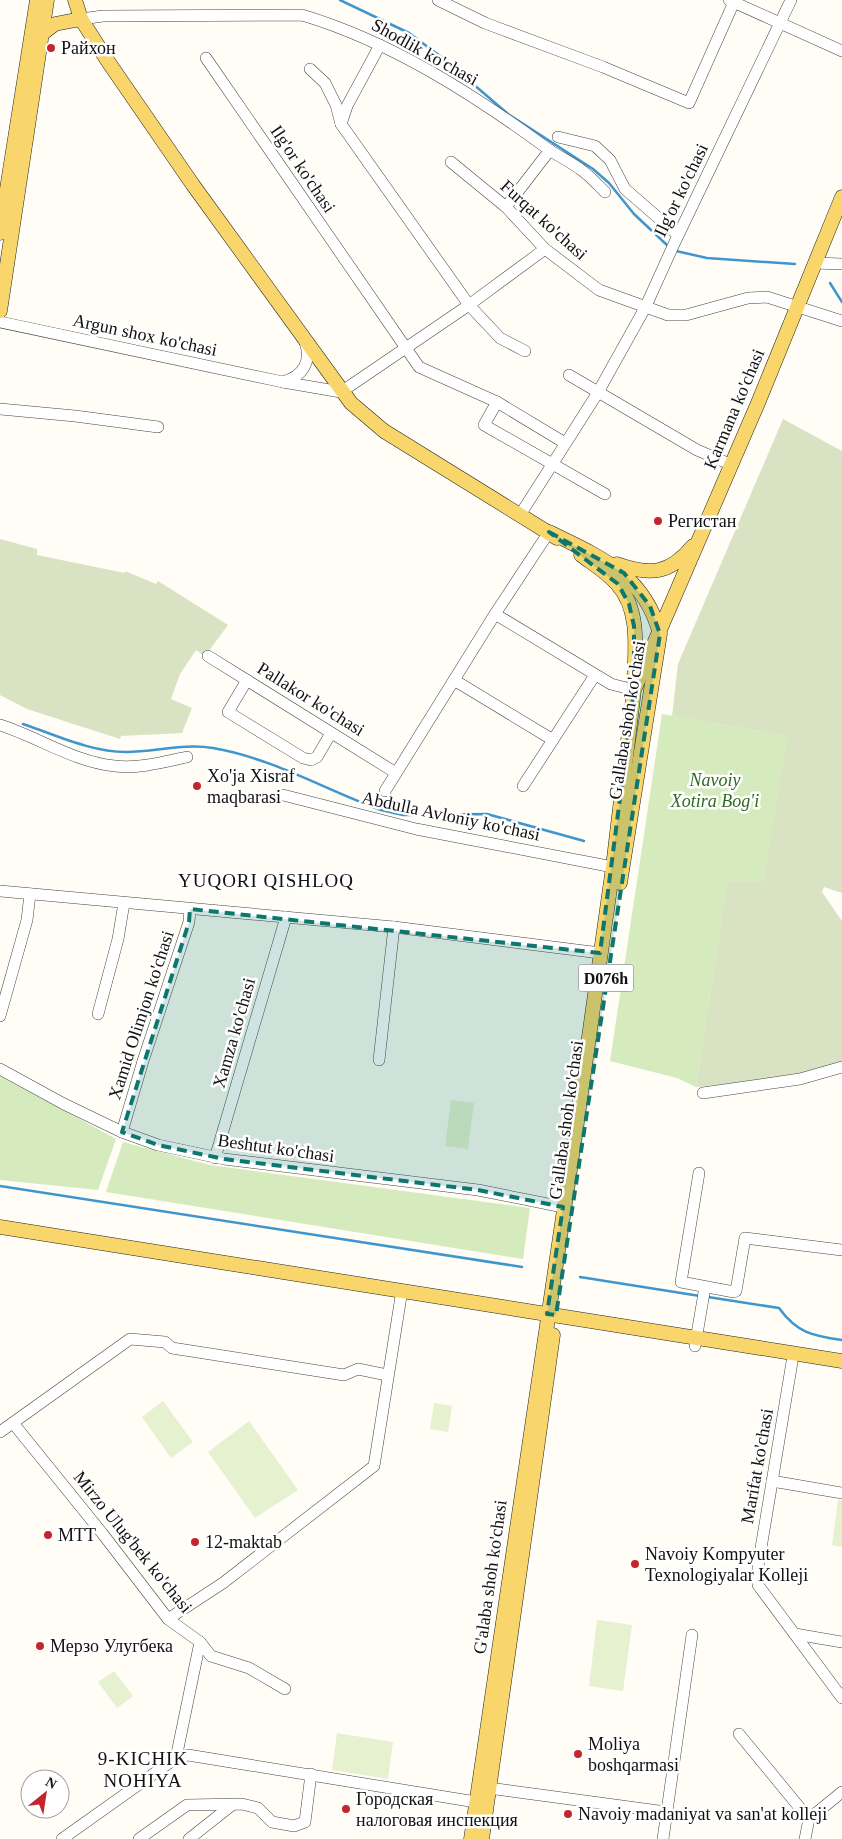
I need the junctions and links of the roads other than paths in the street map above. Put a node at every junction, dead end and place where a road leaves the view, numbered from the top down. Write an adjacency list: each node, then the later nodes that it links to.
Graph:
1 (37, 0): 21 (main road)
2 (47, 0): 9 (main road)
3 (75, 0): 7 (main road)
4 (438, 0): 6 (street)
5 (791, 0): 8 (street, Ilg'or ko'chasi)
6 (731, 1): 8 (street)
7 (81, 19): 9 (main road); 10 (street, Shodlik ko'chasi); 34 (main road)
8 (781, 22): 11 (street); 24 (street, Ilg'or ko'chasi)
9 (43, 32): 21 (main road)
10 (380, 44): 14 (street); 16 (street, Shodlik ko'chasi)
11 (842, 51)
12 (206, 58): 35 (street, Ilg'or ko'chasi)
13 (310, 69): 14 (street)
14 (341, 124): 28 (street)
15 (558, 137): 24 (street)
16 (550, 150): 18 (street, Shodlik ko'chasi); 20 (street)
17 (451, 162): 20 (street, Furqat ko'chasi)
18 (605, 192)
19 (842, 197): 22 (main road, Karmana ko'chasi / D076h)
20 (506, 207): 25 (street, Furqat ko'chasi)
21 (6, 210): 23 (main road); 31 (main road)
22 (838, 215): 26 (main road, Karmana ko'chasi / D076h)
23 (0, 233)
24 (678, 235): 30 (street, Ilg'or ko'chasi)
25 (545, 249): 28 (street); 30 (street, Furqat ko'chasi)
26 (814, 263): 27 (street); 29 (main road, Karmana ko'chasi / D076h)
27 (842, 264)
28 (469, 305): 35 (street); 36 (street)
29 (796, 307): 30 (street, Furqat ko'chasi); 32 (street, Furqat ko'chasi); 46 (main road, Karmana ko'chasi / D076h)
30 (646, 308): 40 (street, Ilg'or ko'chasi)
31 (0, 311)
32 (842, 321)
33 (0, 322): 38 (street, Argun shox ko'chasi)
34 (305, 342): 38 (street); 39 (main road)
35 (405, 350): 39 (street); 41 (street, Ilg'or ko'chasi)
36 (525, 351)
37 (569, 376): 40 (street)
38 (283, 382): 39 (street, Argun shox ko'chasi)
39 (341, 392): 48 (main road)
40 (598, 392): 44 (street, Ilg'or ko'chasi); 46 (street)
41 (497, 402): 44 (street, Ilg'or ko'chasi); 45 (street)
42 (0, 409): 43 (street)
43 (158, 427)
44 (565, 443): 45 (street, Ilg'or ko'chasi)
45 (552, 464): 47 (street); 48 (street, Ilg'or ko'chasi)
46 (732, 465): 50 (main road, Karmana ko'chasi / D076h)
47 (605, 494)
48 (520, 515): 49 (main road)
49 (549, 532): 51 (main road); 52 (street); 58 (main road)
50 (700, 538): 51 (main road); 53 (main road, Karmana ko'chasi / D076h)
51 (604, 559): 53 (main road)
52 (495, 614): 55 (street); 57 (street)
53 (660, 634): 58 (main road, G'allaba shoh ko'chasi / D076h); 90 (main road, G'allaba shoh ko'chasi / D076h)
54 (208, 656): 56 (street, Pallakor ko'chasi)
55 (595, 674): 58 (street); 61 (street)
56 (247, 680): 60 (street, Pallakor ko'chasi); 60 (street)
57 (454, 680): 61 (street); 63 (street)
58 (634, 690): 67 (main road, G'allaba shoh ko'chasi / D076h)
59 (0, 725): 62 (street)
60 (331, 733): 63 (street, Pallakor ko'chasi)
61 (553, 740): 64 (street)
62 (187, 758)
63 (396, 773): 65 (street)
64 (522, 786)
65 (385, 792)
66 (283, 794): 67 (street, Abdulla Avloniy ko'chasi)
67 (613, 867): 74 (main road, G'allaba shoh ko'chasi / D076h)
68 (0, 891): 69 (street)
69 (30, 894): 70 (street); 76 (street)
70 (124, 902): 71 (street); 75 (street)
71 (190, 909): 72 (street); 81 (street, Xamid Olimjon ko'chasi)
72 (286, 917): 73 (street); 82 (street, Xamza ko'chasi)
73 (394, 927): 74 (street); 77 (street)
74 (600, 953): 84 (main road, G'allaba shoh ko'chasi / D076h)
75 (98, 1014)
76 (0, 1016)
77 (379, 1060)
78 (842, 1067): 80 (street)
79 (0, 1069): 81 (street, Beshtut ko'chasi)
80 (703, 1093)
81 (122, 1132): 82 (street, Beshtut ko'chasi)
82 (215, 1158): 84 (street, Beshtut ko'chasi)
83 (699, 1173): 88 (street)
84 (563, 1207): 90 (main road, G'allaba shoh ko'chasi / D076h)
85 (0, 1227): 89 (main road)
86 (0, 1236): 89 (main road)
87 (842, 1250): 88 (street)
88 (705, 1287): 91 (street)
89 (401, 1294): 90 (main road); 96 (street)
90 (551, 1318): 91 (main road); 92 (main road, G'allaba shoh ko'chasi); 113 (main road, G'alaba shoh ko'chasi)
91 (695, 1342): 93 (main road); 94 (main road)
92 (551, 1355): 111 (main road, G'alaba shoh ko'chasi)
93 (842, 1361)
94 (792, 1362): 95 (main road); 99 (street, Marifat ko'chasi)
95 (842, 1369)
96 (387, 1375): 97 (street); 101 (street)
97 (13, 1424): 98 (street); 101 (street, Mirzo Ulug'bek ko'chasi)
98 (0, 1432)
99 (772, 1482): 100 (street); 102 (street, Marifat ko'chasi)
100 (842, 1493)
101 (168, 1619): 104 (street, Mirzo Ulug'bek ko'chasi)
102 (796, 1634): 105 (street); 107 (street, Marifat ko'chasi)
103 (692, 1635): 115 (street)
104 (200, 1642): 106 (street, Mirzo Ulug'bek ko'chasi); 109 (street)
105 (842, 1642)
106 (285, 1690)
107 (842, 1698)
108 (739, 1734): 116 (street)
109 (176, 1758): 110 (street); 117 (street)
110 (311, 1774): 113 (street); 114 (street)
111 (489, 1788): 115 (street); 121 (main road, G'alaba shoh ko'chasi)
112 (842, 1792): 116 (street)
113 (476, 1802): 120 (main road, G'alaba shoh ko'chasi)
114 (232, 1805): 118 (street); 119 (street)
115 (666, 1812): 122 (street)
116 (809, 1819): 123 (street)
117 (62, 1839)
118 (139, 1839)
119 (189, 1839)
120 (471, 1839)
121 (482, 1839)
122 (663, 1839)
123 (805, 1839)

